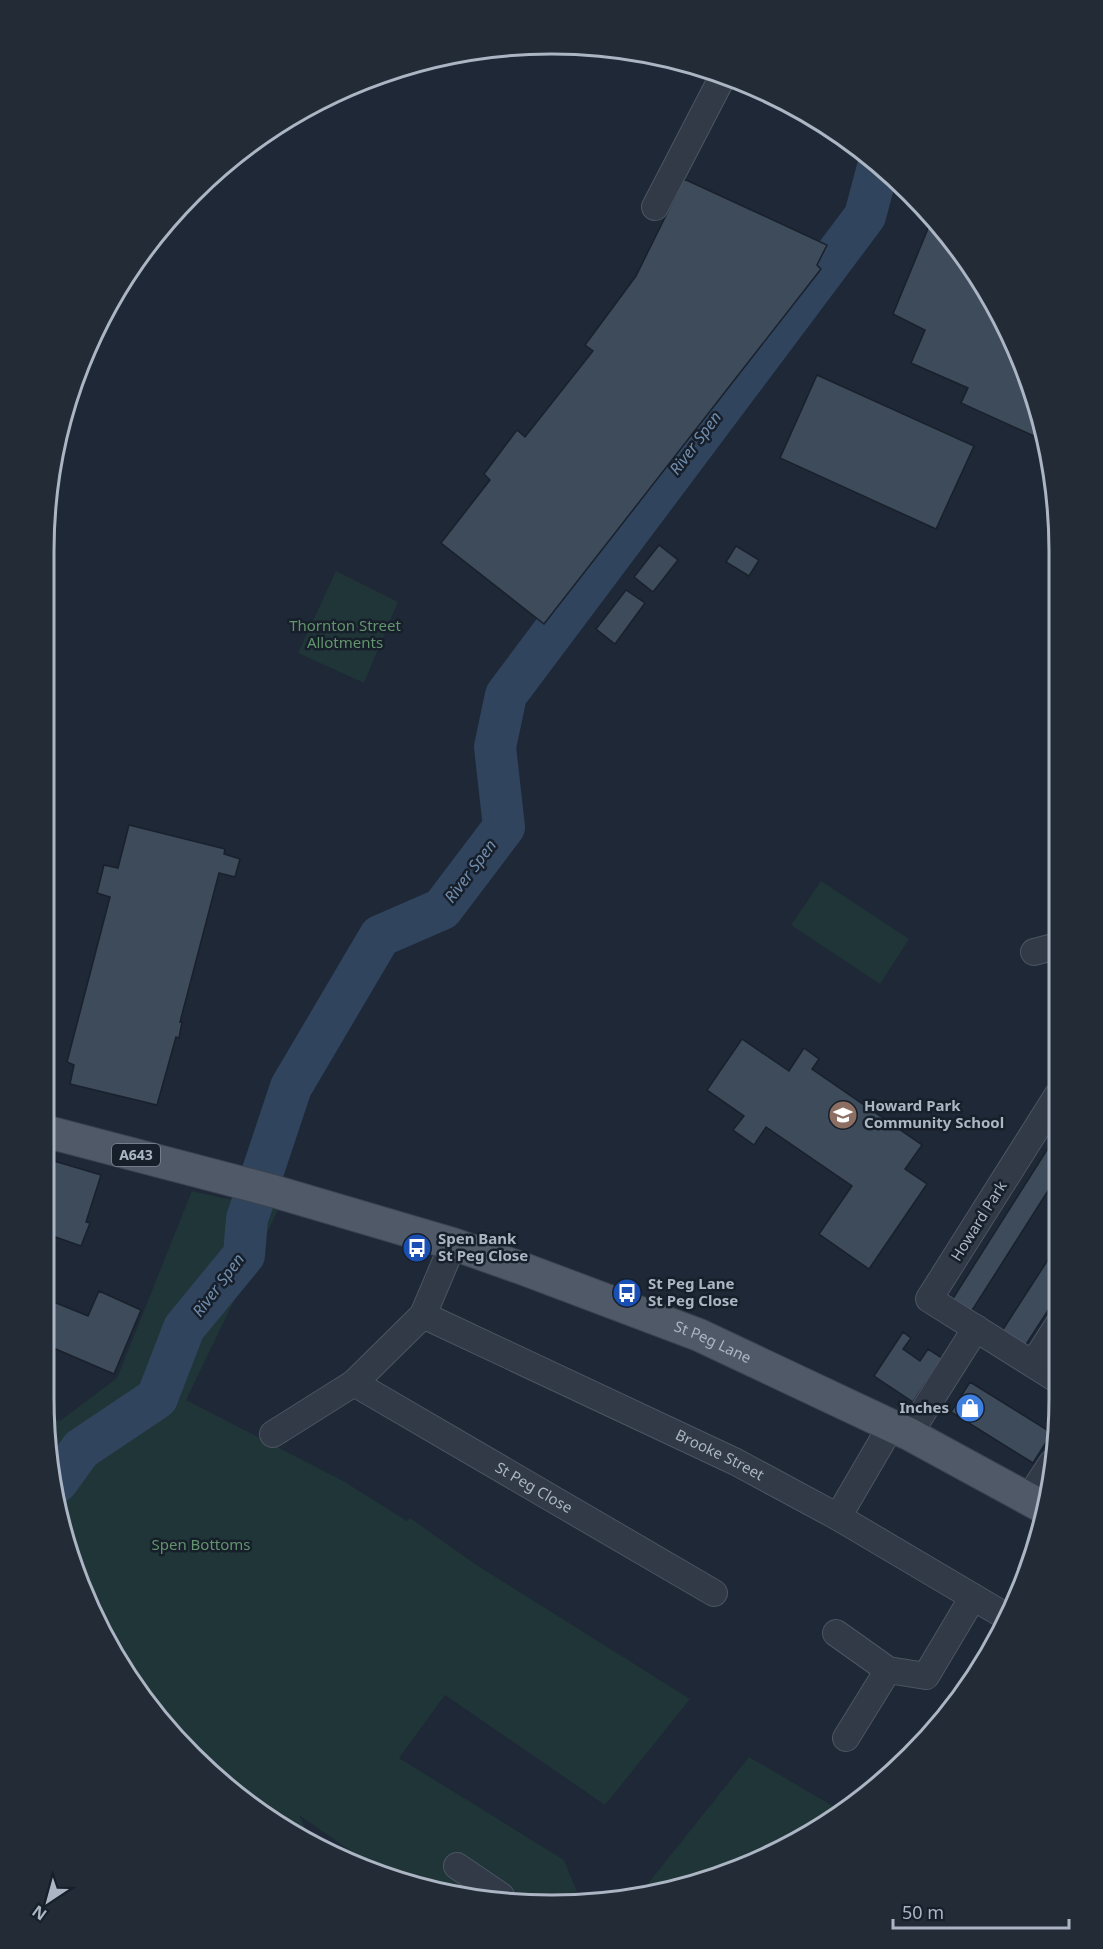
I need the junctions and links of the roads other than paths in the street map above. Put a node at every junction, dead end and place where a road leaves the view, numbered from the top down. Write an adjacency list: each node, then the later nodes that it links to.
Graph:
1 (719, 83): 2 (street)
2 (655, 207)
3 (1049, 1109): 7 (street, Howard Park)
4 (54, 1134): 5 (main road, St Peg Lane / A643)
5 (453, 1244): 6 (street); 12 (main road, St Peg Lane / A643)
6 (423, 1315): 11 (street); 15 (street, Brooke Street)
7 (976, 1328): 9 (street, Howard Park); 12 (street)
8 (1049, 1340): 9 (street)
9 (1034, 1364): 10 (street, Howard Park)
10 (1049, 1374)
11 (354, 1383): 13 (street); 16 (street, St Peg Close)
12 (900, 1430): 14 (main road, St Peg Lane / A643); 15 (street)
13 (273, 1434)
14 (1036, 1503)
15 (838, 1517): 17 (street, Brooke Street)
16 (714, 1593)
17 (973, 1597): 18 (street, Brooke Street); 20 (street)
18 (1000, 1613)
19 (836, 1633): 20 (street)
20 (888, 1670): 21 (street)
21 (846, 1738)
22 (457, 1866): 23 (street)
23 (495, 1892)

